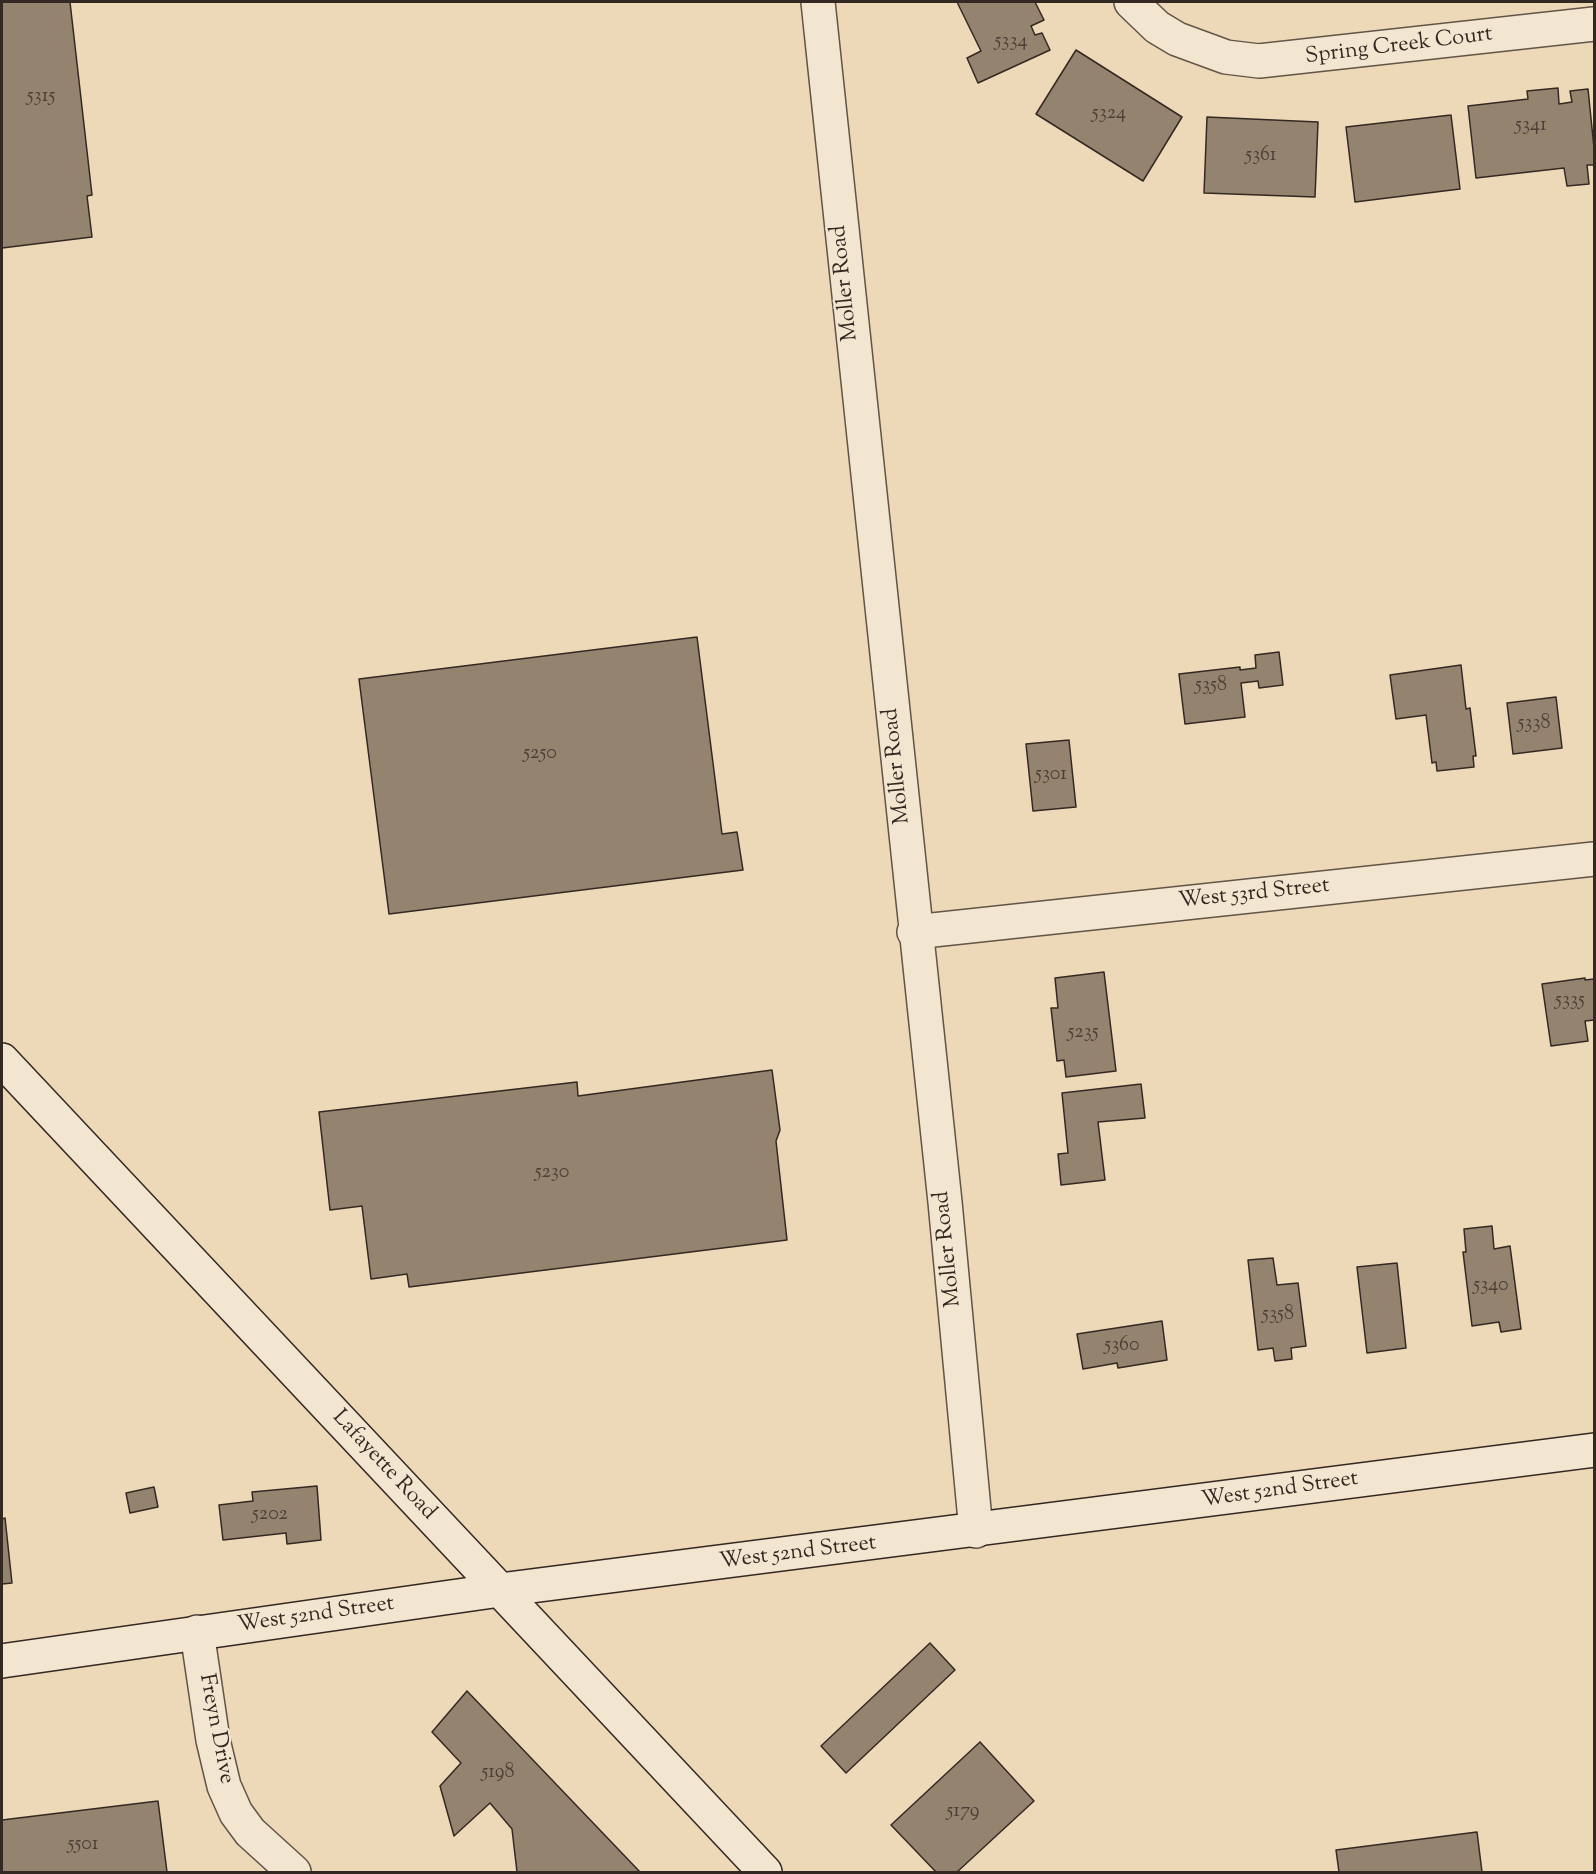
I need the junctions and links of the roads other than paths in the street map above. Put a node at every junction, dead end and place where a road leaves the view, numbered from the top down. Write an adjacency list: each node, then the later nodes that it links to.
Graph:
1 (818, 2): 5 (street, Moller Road)
2 (1131, 2): 3 (street, Spring Creek Court)
3 (1594, 24)
4 (1594, 859): 5 (street, West 53rd Street)
5 (914, 932): 8 (street, Moller Road)
6 (2, 1060): 9 (street, Lafayette Road)
7 (1594, 1450): 8 (street, West 52nd Street)
8 (976, 1531): 9 (street, West 52nd Street)
9 (500, 1590): 10 (street, West 52nd Street); 13 (street, Lafayette Road)
10 (197, 1632): 11 (street, West 52nd Street); 12 (street, Freyn Drive)
11 (2, 1661)
12 (294, 1872)
13 (765, 1872)

